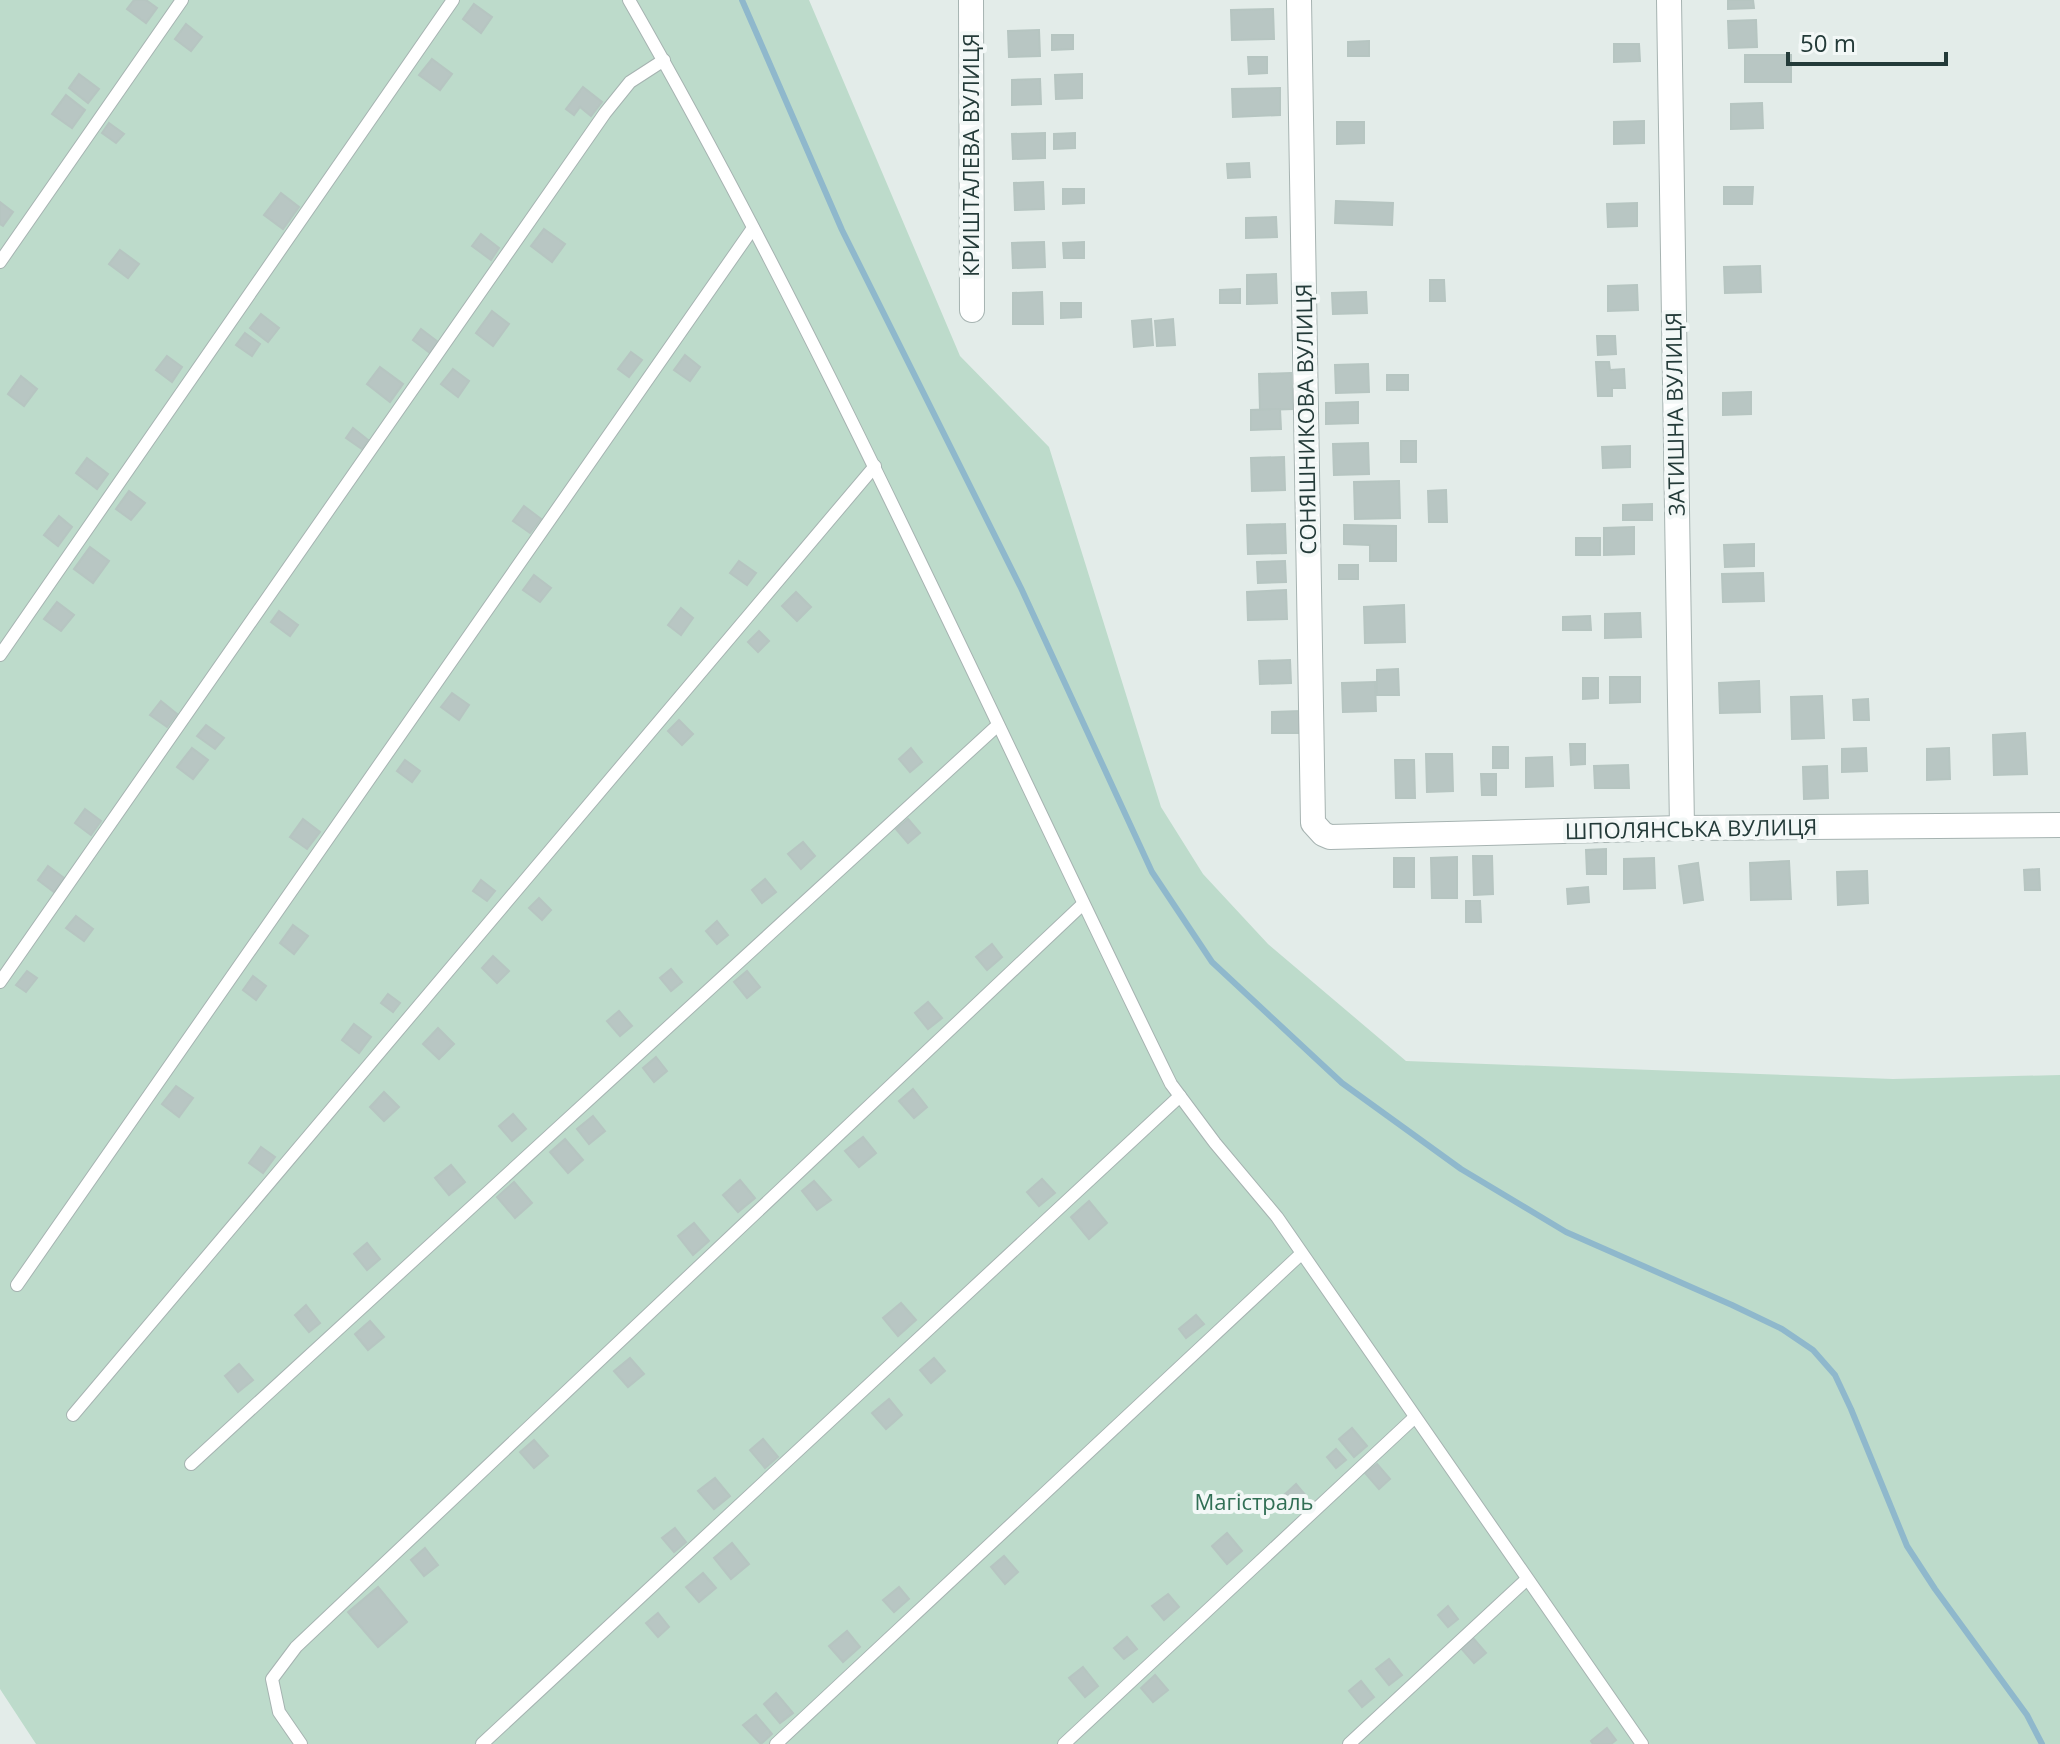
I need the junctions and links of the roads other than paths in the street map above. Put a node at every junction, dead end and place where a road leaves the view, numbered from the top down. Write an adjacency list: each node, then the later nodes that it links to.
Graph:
1 (182, 0): 9 (lane)
2 (453, 0): 12 (lane)
3 (629, 0): 7 (lane)
4 (971, 0): 10 (street, КРИШТАЛЕВА ВУЛИЦЯ)
5 (1299, 0): 16 (street, СОНЯШНИКОВА ВУЛИЦЯ)
6 (1669, 0): 15 (street, ЗАТИШНА ВУЛИЦЯ)
7 (664, 60): 8 (lane); 18 (lane)
8 (753, 228): 11 (lane); 21 (lane)
9 (0, 262)
10 (972, 310)
11 (875, 466): 13 (lane); 22 (lane)
12 (0, 655)
13 (998, 725): 17 (lane); 24 (lane)
14 (2060, 825): 15 (street, ШПОЛЯНСЬКА ВУЛИЦЯ)
15 (1682, 828): 16 (street, ШПОЛЯНСЬКА ВУЛИЦЯ)
16 (1323, 834)
17 (1083, 904): 19 (lane); 27 (lane)
18 (0, 982)
19 (1180, 1096): 20 (lane); 28 (lane)
20 (1301, 1254): 23 (lane); 29 (lane)
21 (17, 1285)
22 (73, 1415)
23 (1415, 1417): 25 (lane); 30 (lane)
24 (191, 1464)
25 (1526, 1580): 26 (lane); 31 (lane)
26 (1640, 1743)
27 (301, 1744)
28 (482, 1744)
29 (776, 1744)
30 (1064, 1744)
31 (1349, 1744)

